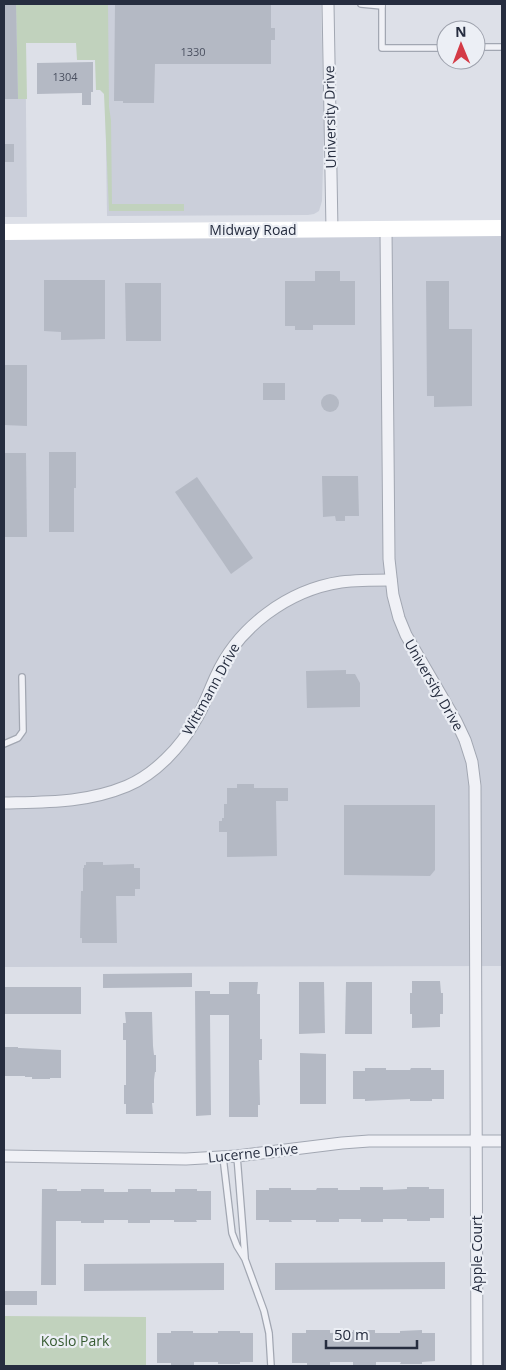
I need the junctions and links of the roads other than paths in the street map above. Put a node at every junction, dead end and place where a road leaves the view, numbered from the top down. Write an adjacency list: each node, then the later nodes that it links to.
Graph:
1 (328, 4): 8 (street, University Drive)
2 (361, 4): 3 (lane)
3 (382, 5): 6 (lane)
4 (486, 47): 5 (lane)
5 (502, 47)
6 (436, 48)
7 (502, 228): 9 (main road, Midway Road)
8 (332, 230): 9 (main road, Midway Road); 10 (main road, Midway Road)
9 (386, 230): 11 (street, University Drive)
10 (4, 232)
11 (391, 580): 14 (street, Wittmann Drive); 15 (street, University Drive)
12 (22, 677): 13 (lane)
13 (4, 744)
14 (4, 802)
15 (476, 1141): 16 (street, Lucerne Drive); 18 (street, Lucerne Drive); 22 (street, Apple Court)
16 (502, 1141)
17 (4, 1156): 19 (street, Lucerne Drive)
18 (238, 1156): 19 (street, Lucerne Drive); 20 (lane)
19 (223, 1157): 20 (lane)
20 (245, 1259): 21 (lane)
21 (271, 1366)
22 (477, 1366)

